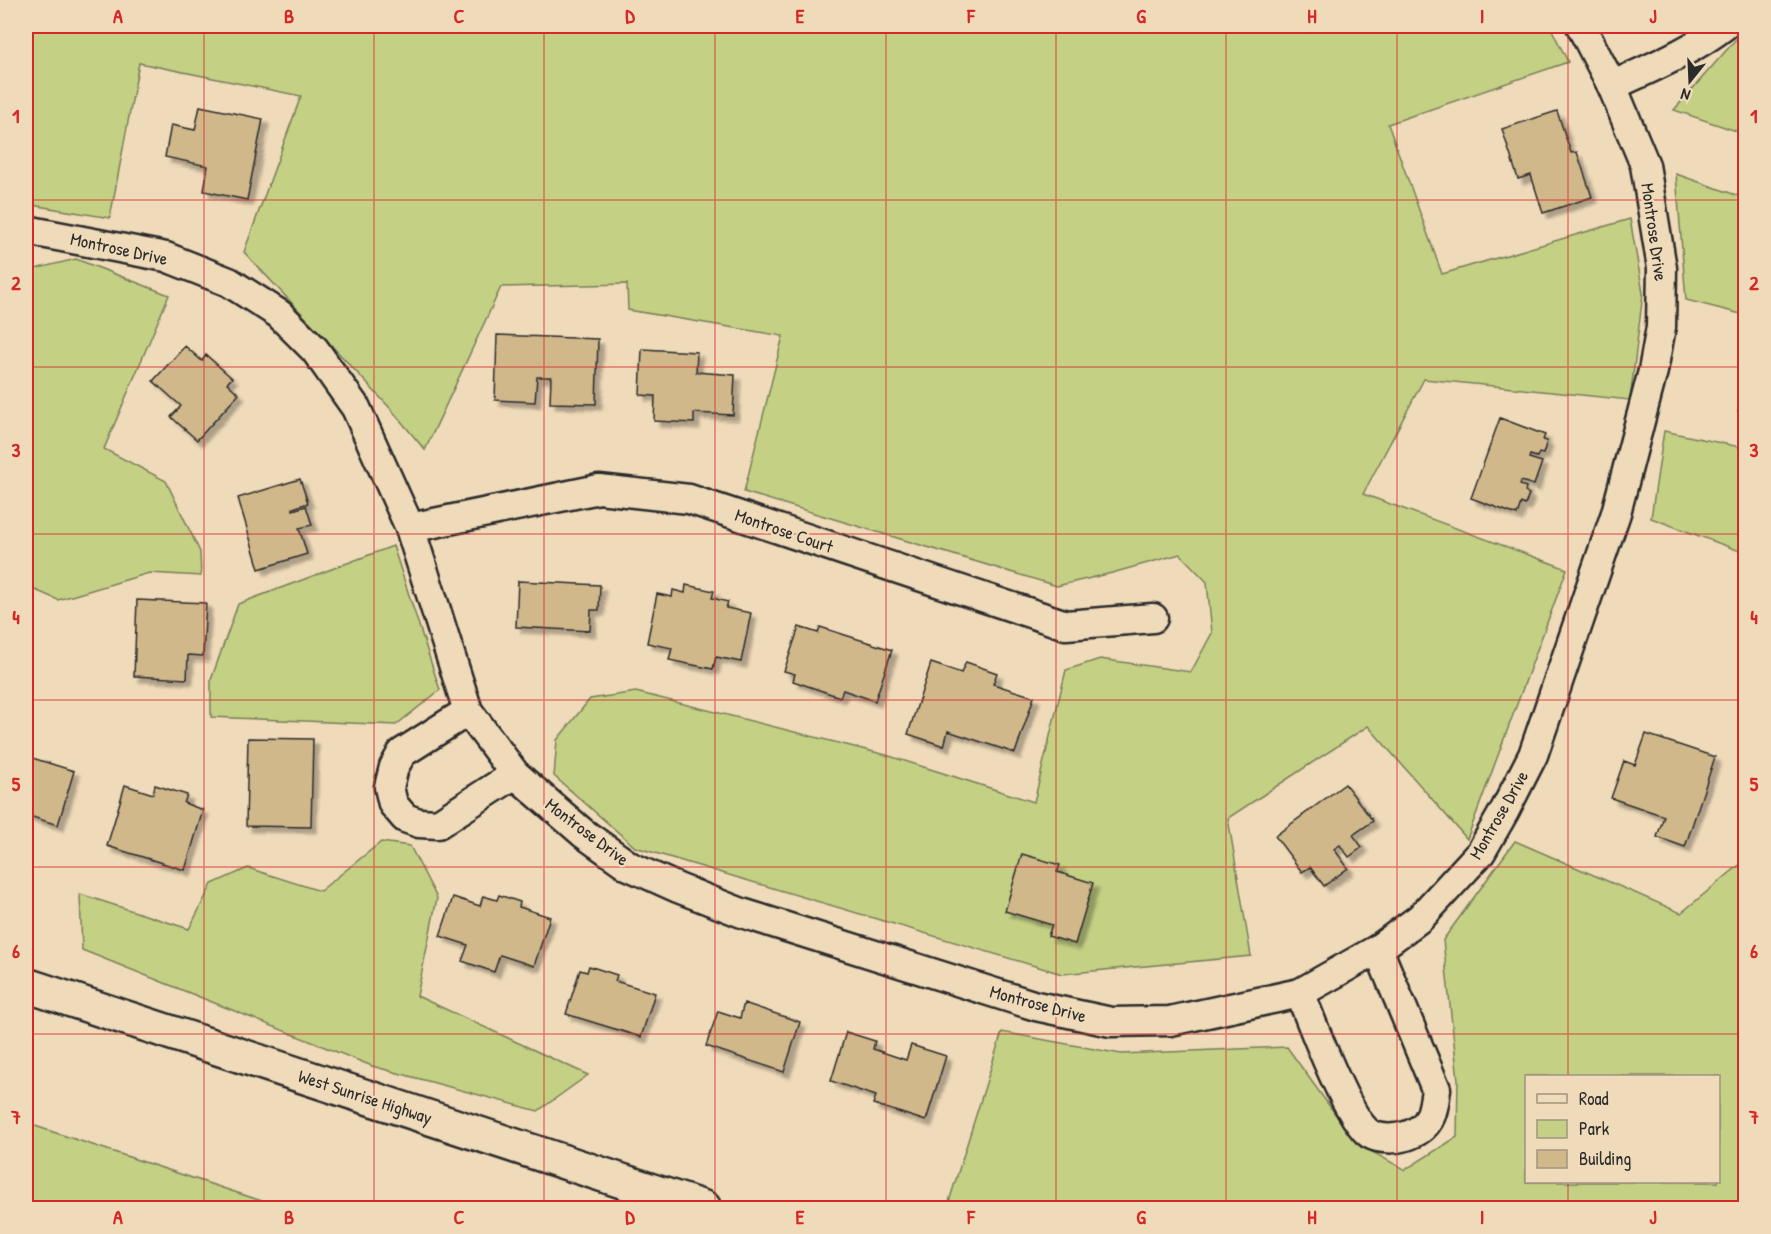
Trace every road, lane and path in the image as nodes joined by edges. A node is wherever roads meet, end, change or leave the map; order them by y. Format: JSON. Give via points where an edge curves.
{"nodes":[{"id":1,"x":1581,"y":26,"type":"edge"},
{"id":2,"x":1724,"y":26,"type":"edge"},
{"id":3,"x":1611,"y":86,"type":"junction"},
{"id":4,"x":26,"y":230,"type":"edge"},
{"id":5,"x":410,"y":528,"type":"junction"},
{"id":6,"x":1152,"y":618,"type":"dead end"},
{"id":7,"x":468,"y":711,"type":"junction"},
{"id":8,"x":515,"y":774,"type":"junction"},
{"id":9,"x":1378,"y":949,"type":"junction"},
{"id":10,"x":26,"y":985,"type":"edge"},
{"id":11,"x":1300,"y":993,"type":"junction"},
{"id":12,"x":704,"y":1209,"type":"edge"}],
"edges":[{"from":1,"to":3,"type":"street","name":"Montrose Drive"},
{"from":2,"to":3,"type":"street","via":[[1685,51]]},
{"from":3,"to":9,"type":"street","name":"Montrose Drive","via":[[1645,165],[1662,268],[1661,327],[1653,371],[1618,502],[1533,755],[1505,810],[1481,852],[1420,918]]},
{"from":4,"to":5,"type":"street","name":"Montrose Drive","via":[[166,257],[229,282],[279,314],[315,350],[356,408]]},
{"from":5,"to":6,"type":"street","name":"Montrose Court","via":[[599,489],[689,499],[1066,625]]},
{"from":5,"to":7,"type":"street","name":"Montrose Drive"},
{"from":7,"to":8,"type":"street","name":"Montrose Drive"},
{"from":7,"to":8,"type":"street","via":[[402,753],[389,787],[393,804],[405,818],[438,824]]},
{"from":8,"to":11,"type":"street","name":"Montrose Drive","via":[[583,833],[629,866],[678,888],[742,913],[1036,1006],[1111,1022],[1170,1021]]},
{"from":9,"to":11,"type":"street","name":"Montrose Drive"},
{"from":9,"to":11,"type":"street","via":[[1436,1089],[1433,1114],[1418,1132],[1395,1140],[1371,1134],[1354,1116]]},
{"from":10,"to":12,"type":"main road","name":"West Sunrise Highway"}]}
